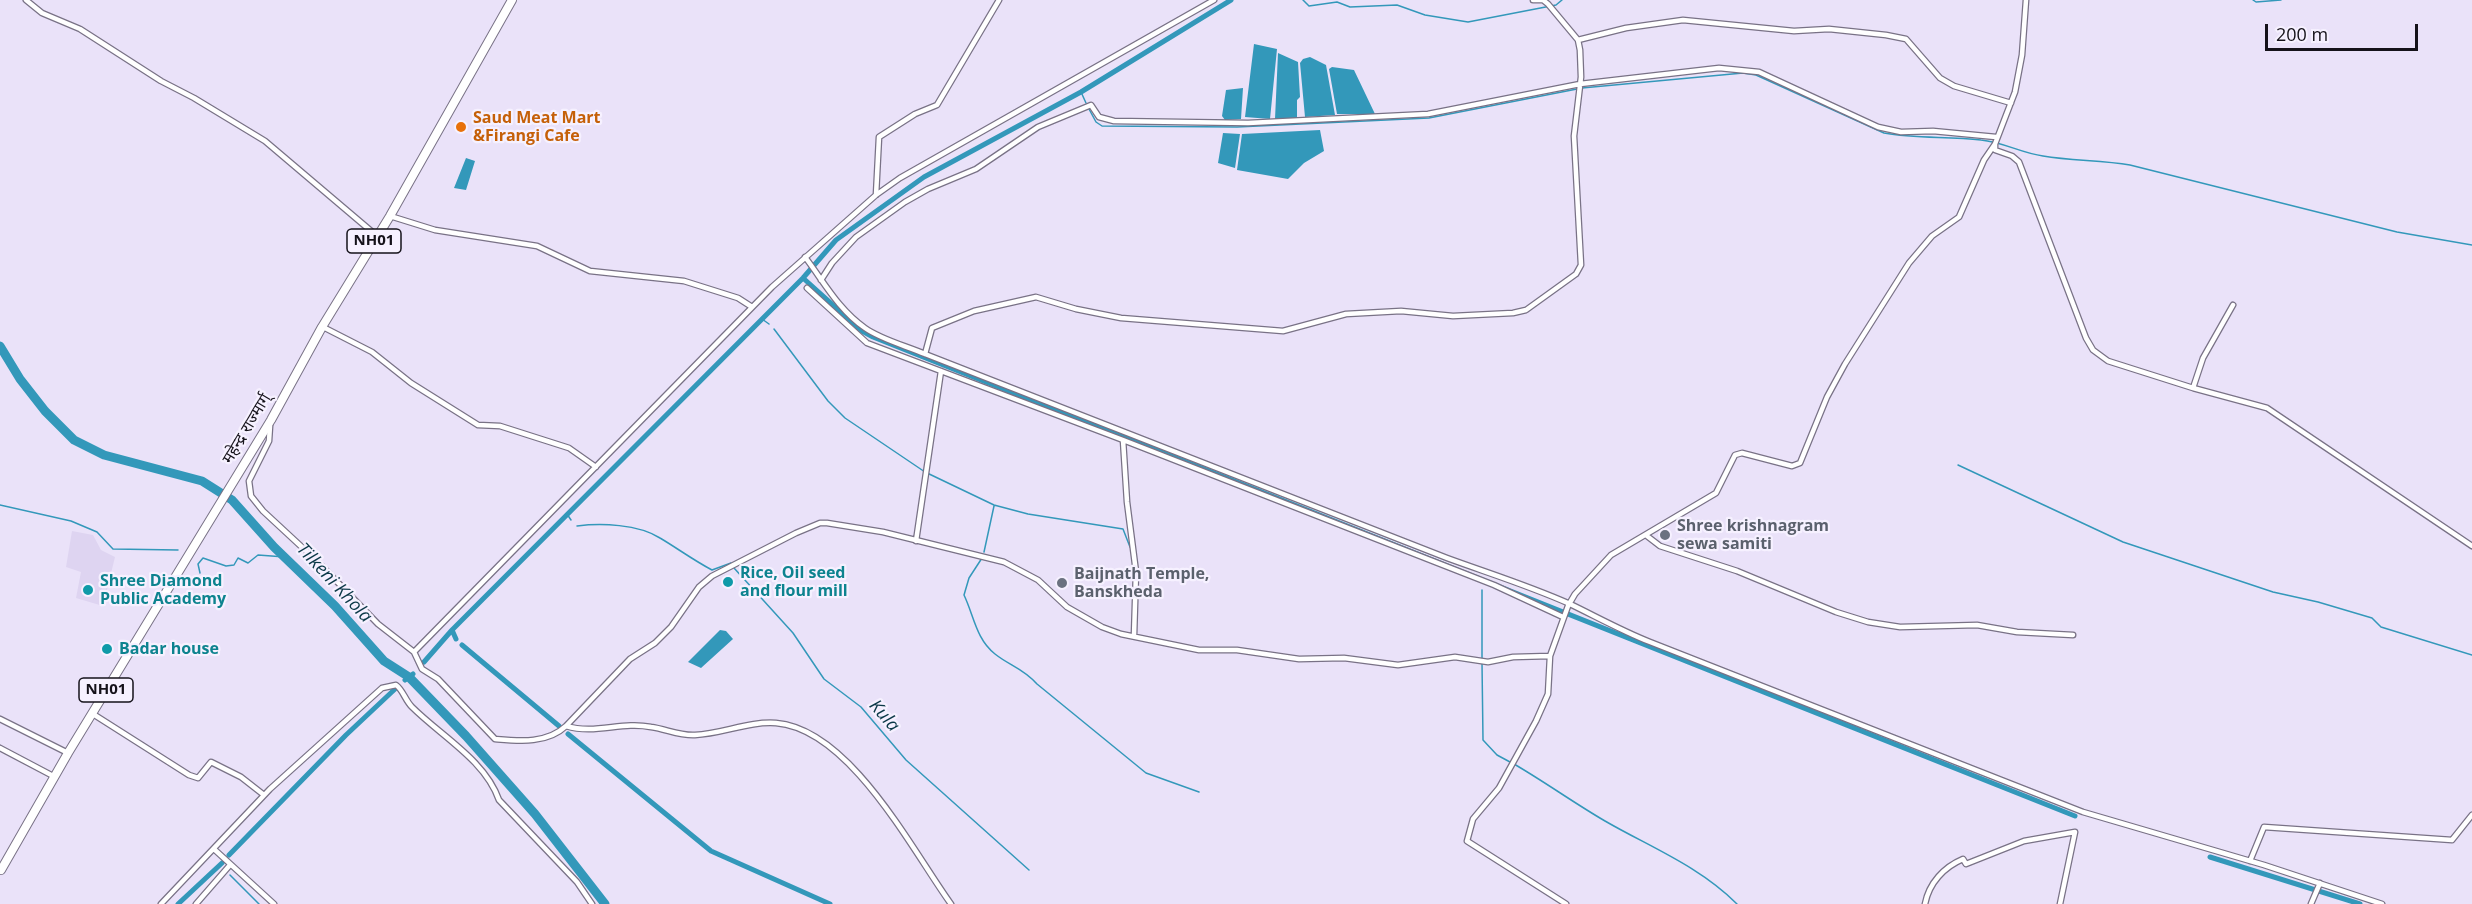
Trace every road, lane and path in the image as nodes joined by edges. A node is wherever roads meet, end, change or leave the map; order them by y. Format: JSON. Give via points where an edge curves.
{"nodes":[{"id":1,"x":26,"y":0,"type":"edge"},
{"id":2,"x":512,"y":0,"type":"edge"},
{"id":3,"x":999,"y":0,"type":"edge"},
{"id":4,"x":1214,"y":0,"type":"edge"},
{"id":5,"x":1533,"y":0,"type":"edge"},
{"id":6,"x":2026,"y":0,"type":"edge"},
{"id":7,"x":1578,"y":40,"type":"junction"},
{"id":8,"x":1580,"y":87,"type":"junction"},
{"id":9,"x":2011,"y":103,"type":"junction"},
{"id":10,"x":1996,"y":137,"type":"junction"},
{"id":11,"x":1995,"y":144,"type":"junction"},
{"id":12,"x":876,"y":195,"type":"junction"},
{"id":13,"x":390,"y":216,"type":"junction"},
{"id":14,"x":377,"y":236,"type":"junction"},
{"id":15,"x":805,"y":257,"type":"junction"},
{"id":16,"x":821,"y":280,"type":"junction"},
{"id":17,"x":807,"y":288,"type":"dead end"},
{"id":18,"x":2233,"y":305,"type":"dead end"},
{"id":19,"x":752,"y":307,"type":"junction"},
{"id":20,"x":322,"y":327,"type":"junction"},
{"id":21,"x":925,"y":354,"type":"junction"},
{"id":22,"x":941,"y":371,"type":"junction"},
{"id":23,"x":2193,"y":388,"type":"junction"},
{"id":24,"x":271,"y":420,"type":"junction"},
{"id":25,"x":1124,"y":440,"type":"junction"},
{"id":26,"x":596,"y":467,"type":"junction"},
{"id":27,"x":1647,"y":536,"type":"junction"},
{"id":28,"x":916,"y":542,"type":"junction"},
{"id":29,"x":2472,"y":546,"type":"edge"},
{"id":30,"x":1569,"y":605,"type":"junction"},
{"id":31,"x":1563,"y":617,"type":"junction"},
{"id":32,"x":2073,"y":635,"type":"dead end"},
{"id":33,"x":1134,"y":636,"type":"junction"},
{"id":34,"x":414,"y":652,"type":"junction"},
{"id":35,"x":1550,"y":656,"type":"junction"},
{"id":36,"x":93,"y":714,"type":"junction"},
{"id":37,"x":0,"y":719,"type":"edge"},
{"id":38,"x":566,"y":726,"type":"junction"},
{"id":39,"x":0,"y":748,"type":"edge"},
{"id":40,"x":68,"y":753,"type":"junction"},
{"id":41,"x":54,"y":777,"type":"junction"},
{"id":42,"x":264,"y":795,"type":"junction"},
{"id":43,"x":2472,"y":814,"type":"edge"},
{"id":44,"x":215,"y":850,"type":"junction"},
{"id":45,"x":2250,"y":861,"type":"junction"},
{"id":46,"x":230,"y":865,"type":"junction"},
{"id":47,"x":1,"y":870,"type":"edge"},
{"id":48,"x":2319,"y":886,"type":"junction"},
{"id":49,"x":161,"y":904,"type":"edge"},
{"id":50,"x":196,"y":904,"type":"edge"},
{"id":51,"x":274,"y":904,"type":"edge"},
{"id":52,"x":592,"y":904,"type":"edge"},
{"id":53,"x":951,"y":904,"type":"edge"},
{"id":54,"x":1566,"y":904,"type":"edge"},
{"id":55,"x":1925,"y":904,"type":"edge"},
{"id":56,"x":2060,"y":904,"type":"edge"},
{"id":57,"x":2311,"y":904,"type":"edge"},
{"id":58,"x":2382,"y":904,"type":"edge"}],
"edges":[{"from":1,"to":14,"type":"street","via":[[42,13],[80,29],[160,81],[265,141]]},
{"from":2,"to":13,"type":"highway","name":"महेन्द्र राज्मार्ग्","number":"NH01"},
{"from":3,"to":12,"type":"street","via":[[938,105],[915,114],[879,137]]},
{"from":4,"to":12,"type":"street"},
{"from":5,"to":7,"type":"street","via":[[1543,0]]},
{"from":6,"to":9,"type":"street","via":[[2022,55]]},
{"from":7,"to":8,"type":"street"},
{"from":7,"to":9,"type":"street","via":[[1683,20],[1886,35],[1906,39],[1940,78],[1954,86]]},
{"from":8,"to":10,"type":"street","via":[[1719,68],[1744,69],[1786,83],[1878,127]]},
{"from":8,"to":16,"type":"street","via":[[1428,114],[1248,123],[1114,121],[1099,117],[1091,105],[1038,127],[976,169],[905,202],[856,237]]},
{"from":8,"to":21,"type":"street","via":[[1574,136],[1581,265],[1576,274],[1526,310],[1453,316],[1401,311],[1346,314],[1283,331],[1121,318],[1036,297],[974,310],[932,328]]},
{"from":9,"to":10,"type":"street"},
{"from":10,"to":11,"type":"street"},
{"from":11,"to":23,"type":"street","via":[[1995,150],[2019,162],[2093,350],[2109,361]]},
{"from":11,"to":27,"type":"street","via":[[1959,217],[1932,236],[1909,263],[1845,364],[1800,463],[1792,466],[1735,454],[1716,493]]},
{"from":12,"to":15,"type":"street"},
{"from":13,"to":14,"type":"highway","name":"महेन्द्र राज्मार्ग्","number":"NH01"},
{"from":13,"to":19,"type":"street","via":[[435,230],[537,246],[590,271],[684,281],[738,298]]},
{"from":14,"to":20,"type":"highway","name":"महेन्द्र राज्मार्ग्","number":"NH01"},
{"from":15,"to":16,"type":"street"},
{"from":15,"to":19,"type":"street"},
{"from":16,"to":21,"type":"street","via":[[831,296],[866,329]]},
{"from":17,"to":22,"type":"street","via":[[867,343]]},
{"from":18,"to":23,"type":"street","via":[[2203,358]]},
{"from":19,"to":26,"type":"street"},
{"from":20,"to":24,"type":"highway","name":"महेन्द्र राज्मार्ग्","number":"NH01"},
{"from":20,"to":26,"type":"street","via":[[372,352],[470,421],[569,447]]},
{"from":21,"to":30,"type":"street"},
{"from":22,"to":25,"type":"street"},
{"from":22,"to":28,"type":"street"},
{"from":23,"to":29,"type":"street","via":[[2266,408]]},
{"from":24,"to":34,"type":"street","via":[[269,441],[249,482],[251,495],[378,624]]},
{"from":24,"to":36,"type":"highway","name":"महेन्द्र राज्मार्ग्","number":"NH01"},
{"from":25,"to":31,"type":"street","via":[[1494,585]]},
{"from":25,"to":33,"type":"street","via":[[1136,572]]},
{"from":26,"to":34,"type":"street"},
{"from":27,"to":30,"type":"street","via":[[1611,555]]},
{"from":27,"to":32,"type":"street","via":[[1660,546],[1868,621],[1900,627],[1977,625]]},
{"from":28,"to":33,"type":"street","via":[[974,552],[1004,562],[1038,580],[1085,618]]},
{"from":28,"to":38,"type":"street","via":[[883,532],[820,523],[712,576],[699,586],[655,644],[630,659]]},
{"from":30,"to":31,"type":"street"},
{"from":30,"to":45,"type":"street","via":[[1641,639],[2083,812]]},
{"from":31,"to":35,"type":"street"},
{"from":33,"to":35,"type":"street","via":[[1199,650],[1398,665],[1455,657],[1488,662]]},
{"from":34,"to":38,"type":"street","via":[[422,669],[438,679],[495,740],[539,740]]},
{"from":35,"to":54,"type":"street","via":[[1548,694],[1536,722],[1499,788],[1473,819],[1467,841]]},
{"from":36,"to":40,"type":"highway","name":"महेन्द्र राज्मार्ग्","number":"NH01"},
{"from":36,"to":42,"type":"street","via":[[189,774],[198,778],[211,762],[241,777]]},
{"from":37,"to":40,"type":"street"},
{"from":38,"to":53,"type":"street","via":[[589,730],[622,724],[696,735],[774,723],[794,726],[815,737],[854,769],[900,825]]},
{"from":39,"to":41,"type":"street"},
{"from":40,"to":41,"type":"highway","name":"महेन्द्र राज्मार्ग्","number":"NH01"},
{"from":41,"to":47,"type":"highway","name":"महेन्द्र राज्मार्ग्","number":"NH01"},
{"from":42,"to":44,"type":"street"},
{"from":42,"to":52,"type":"street","via":[[382,688],[396,685],[419,714],[476,763],[495,787],[499,800],[577,882]]},
{"from":43,"to":45,"type":"street","via":[[2452,840],[2264,827]]},
{"from":44,"to":46,"type":"street"},
{"from":44,"to":49,"type":"street"},
{"from":45,"to":48,"type":"street"},
{"from":46,"to":50,"type":"street"},
{"from":46,"to":51,"type":"street"},
{"from":48,"to":57,"type":"street"},
{"from":48,"to":58,"type":"street"},
{"from":55,"to":56,"type":"street","via":[[1945,867],[1963,859],[1966,864],[2024,841],[2075,832]]}]}
